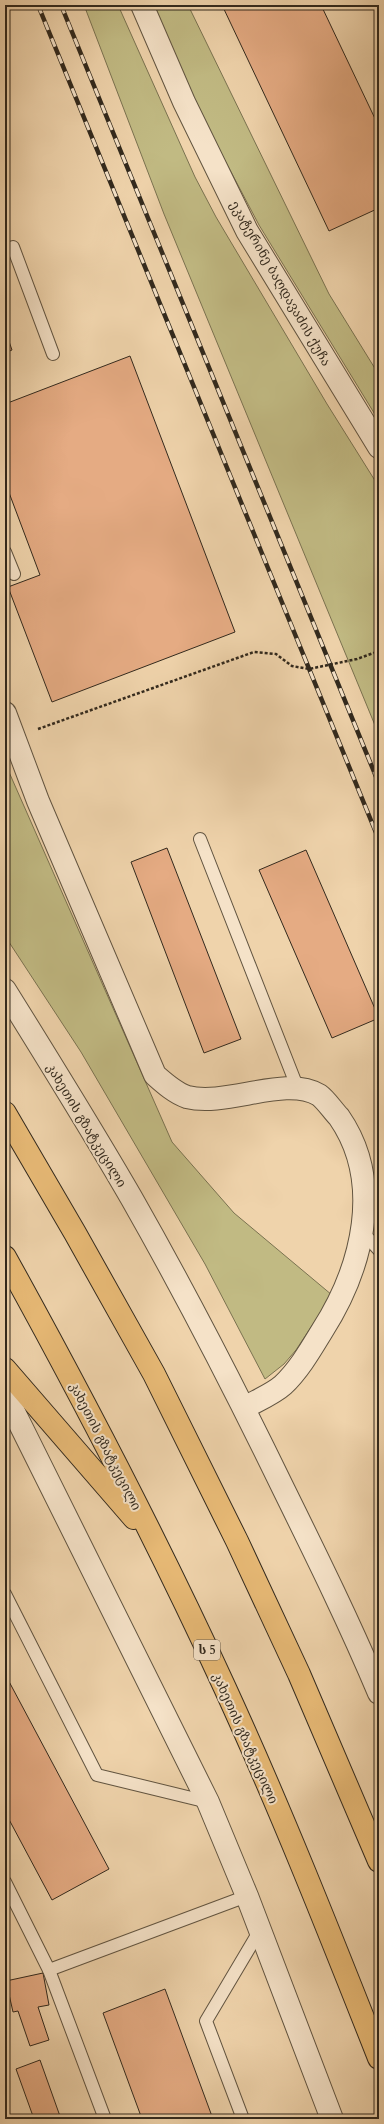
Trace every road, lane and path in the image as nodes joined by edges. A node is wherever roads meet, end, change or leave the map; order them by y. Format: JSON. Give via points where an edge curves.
{"nodes":[{"id":1,"x":142,"y":5,"type":"edge"},
{"id":2,"x":5,"y":250,"type":"edge"},
{"id":3,"x":53,"y":354,"type":"dead end"},
{"id":4,"x":379,"y":447,"type":"edge"},
{"id":5,"x":5,"y":552,"type":"edge"},
{"id":6,"x":14,"y":574,"type":"dead end"},
{"id":7,"x":379,"y":651,"type":"edge"},
{"id":8,"x":5,"y":714,"type":"edge"},
{"id":9,"x":14,"y":737,"type":"junction"},
{"id":10,"x":200,"y":839,"type":"dead end"},
{"id":11,"x":5,"y":990,"type":"edge"},
{"id":12,"x":298,"y":1089,"type":"junction"},
{"id":13,"x":5,"y":1113,"type":"edge"},
{"id":14,"x":373,"y":1244,"type":"edge"},
{"id":15,"x":5,"y":1256,"type":"edge"},
{"id":16,"x":5,"y":1369,"type":"edge"},
{"id":17,"x":5,"y":1394,"type":"edge"},
{"id":18,"x":244,"y":1408,"type":"junction"},
{"id":19,"x":156,"y":1543,"type":"junction"},
{"id":20,"x":5,"y":1594,"type":"edge"},
{"id":21,"x":379,"y":1693,"type":"edge"},
{"id":22,"x":208,"y":1802,"type":"junction"},
{"id":23,"x":379,"y":1861,"type":"edge"},
{"id":24,"x":5,"y":1882,"type":"edge"},
{"id":25,"x":248,"y":1896,"type":"junction"},
{"id":26,"x":260,"y":1930,"type":"junction"},
{"id":27,"x":49,"y":1970,"type":"junction"},
{"id":28,"x":379,"y":2058,"type":"edge"},
{"id":29,"x":105,"y":2119,"type":"edge"},
{"id":30,"x":243,"y":2119,"type":"edge"},
{"id":31,"x":332,"y":2119,"type":"edge"}],
"edges":[{"from":1,"to":4,"type":"street","name":"ეკატერინე ბაღდავაძის ქუჩა","via":[[184,102],[247,231]]},
{"from":2,"to":3,"type":"lane","via":[[12,247]]},
{"from":5,"to":6,"type":"lane"},
{"from":7,"to":9,"type":"path","via":[[357,659],[309,669],[292,666],[276,654],[254,652]]},
{"from":8,"to":9,"type":"street"},
{"from":9,"to":12,"type":"street","via":[[38,801],[155,1075],[168,1087],[187,1097],[219,1100],[258,1091]]},
{"from":10,"to":12,"type":"lane"},
{"from":11,"to":18,"type":"street","name":"კახეთის გზატკეცილი","via":[[132,1199]]},
{"from":12,"to":14,"type":"street","via":[[319,1095],[352,1131],[365,1159],[371,1200]]},
{"from":13,"to":23,"type":"highway","via":[[154,1374],[237,1541],[299,1674]]},
{"from":14,"to":18,"type":"street","via":[[307,1356],[283,1385]]},
{"from":15,"to":19,"type":"highway","name":"კახეთის გზატკეცილი","number":"ს 5"},
{"from":16,"to":19,"type":"highway"},
{"from":17,"to":22,"type":"street"},
{"from":18,"to":21,"type":"street","name":"კახეთის გზატკეცილი","via":[[356,1639]]},
{"from":19,"to":28,"type":"highway","name":"კახეთის გზატკეცილი","number":"ს 5","via":[[226,1689],[262,1772]]},
{"from":20,"to":22,"type":"lane","via":[[97,1775]]},
{"from":22,"to":25,"type":"street"},
{"from":24,"to":27,"type":"lane"},
{"from":25,"to":26,"type":"street"},
{"from":25,"to":27,"type":"lane"},
{"from":26,"to":30,"type":"lane","via":[[206,2021]]},
{"from":26,"to":31,"type":"street"},
{"from":27,"to":29,"type":"lane"}]}
